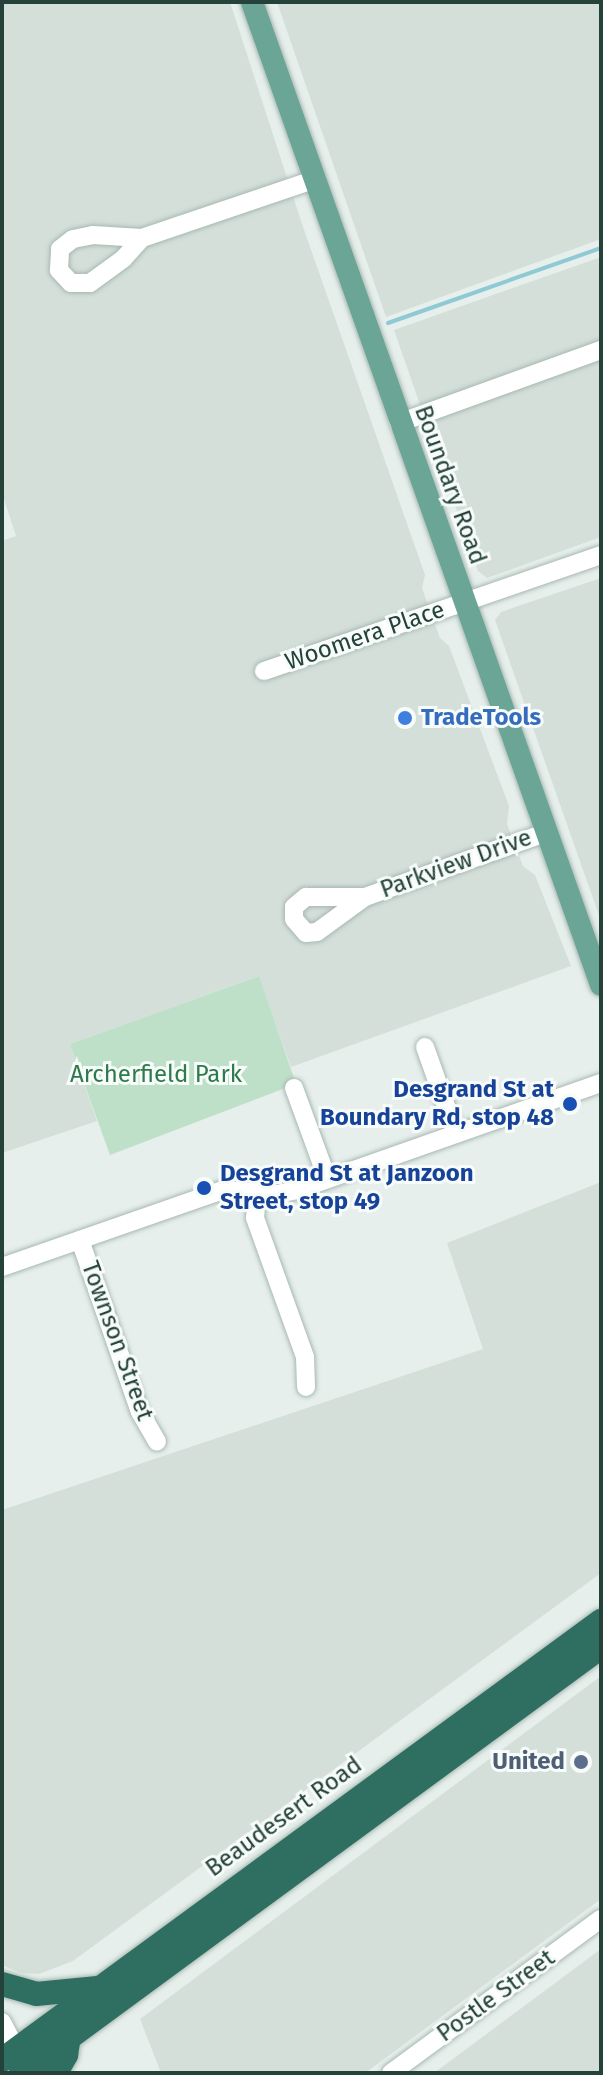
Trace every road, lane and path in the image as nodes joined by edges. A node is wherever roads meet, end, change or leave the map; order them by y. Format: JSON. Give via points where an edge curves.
{"nodes":[{"id":1,"x":252,"y":2,"type":"edge"},
{"id":2,"x":313,"y":180,"type":"junction"},
{"id":3,"x":142,"y":238,"type":"dead end"},
{"id":4,"x":601,"y":350,"type":"edge"},
{"id":5,"x":399,"y":423,"type":"junction"},
{"id":6,"x":601,"y":555,"type":"edge"},
{"id":7,"x":465,"y":603,"type":"junction"},
{"id":8,"x":264,"y":671,"type":"dead end"},
{"id":9,"x":548,"y":832,"type":"junction"},
{"id":10,"x":365,"y":897,"type":"dead end"},
{"id":11,"x":601,"y":985,"type":"edge"},
{"id":12,"x":425,"y":1047,"type":"dead end"},
{"id":13,"x":601,"y":1083,"type":"edge"},
{"id":14,"x":294,"y":1088,"type":"dead end"},
{"id":15,"x":456,"y":1134,"type":"junction"},
{"id":16,"x":327,"y":1178,"type":"junction"},
{"id":17,"x":257,"y":1191,"type":"junction"},
{"id":18,"x":80,"y":1240,"type":"junction"},
{"id":19,"x":2,"y":1267,"type":"edge"},
{"id":20,"x":306,"y":1387,"type":"dead end"},
{"id":21,"x":157,"y":1441,"type":"dead end"},
{"id":22,"x":601,"y":1621,"type":"edge"},
{"id":23,"x":601,"y":1647,"type":"edge"},
{"id":24,"x":601,"y":1919,"type":"edge"},
{"id":25,"x":2,"y":1984,"type":"edge"},
{"id":26,"x":98,"y":1988,"type":"junction"},
{"id":27,"x":2,"y":2022,"type":"edge"},
{"id":28,"x":69,"y":2037,"type":"junction"},
{"id":29,"x":17,"y":2066,"type":"edge"},
{"id":30,"x":56,"y":2073,"type":"edge"},
{"id":31,"x":391,"y":2073,"type":"edge"}],
"edges":[{"from":1,"to":2,"type":"main road","name":"Boundary Road"},
{"from":2,"to":3,"type":"street"},
{"from":2,"to":5,"type":"main road","name":"Boundary Road"},
{"from":4,"to":5,"type":"street"},
{"from":5,"to":7,"type":"main road","name":"Boundary Road"},
{"from":6,"to":7,"type":"street","name":"Woomera Place"},
{"from":7,"to":8,"type":"street","name":"Woomera Place"},
{"from":7,"to":9,"type":"main road","name":"Boundary Road"},
{"from":9,"to":10,"type":"street","name":"Parkview Drive"},
{"from":9,"to":11,"type":"main road","name":"Boundary Road"},
{"from":12,"to":15,"type":"street"},
{"from":13,"to":15,"type":"street"},
{"from":14,"to":16,"type":"street"},
{"from":15,"to":16,"type":"street"},
{"from":16,"to":17,"type":"street","via":[[286,1193]]},
{"from":17,"to":18,"type":"street","via":[[223,1190]]},
{"from":17,"to":20,"type":"street","via":[[255,1218],[305,1357]]},
{"from":18,"to":19,"type":"street"},
{"from":18,"to":21,"type":"street","name":"Townson Street","via":[[140,1412]]},
{"from":22,"to":26,"type":"highway","name":"Beaudesert Road"},
{"from":23,"to":28,"type":"highway","name":"Beaudesert Road"},
{"from":24,"to":31,"type":"street","name":"Postle Street"},
{"from":25,"to":26,"type":"highway","via":[[36,1994]]},
{"from":26,"to":29,"type":"highway","name":"Beaudesert Road"},
{"from":27,"to":29,"type":"street"},
{"from":28,"to":29,"type":"highway","name":"Beaudesert Road"},
{"from":28,"to":30,"type":"highway"}]}
